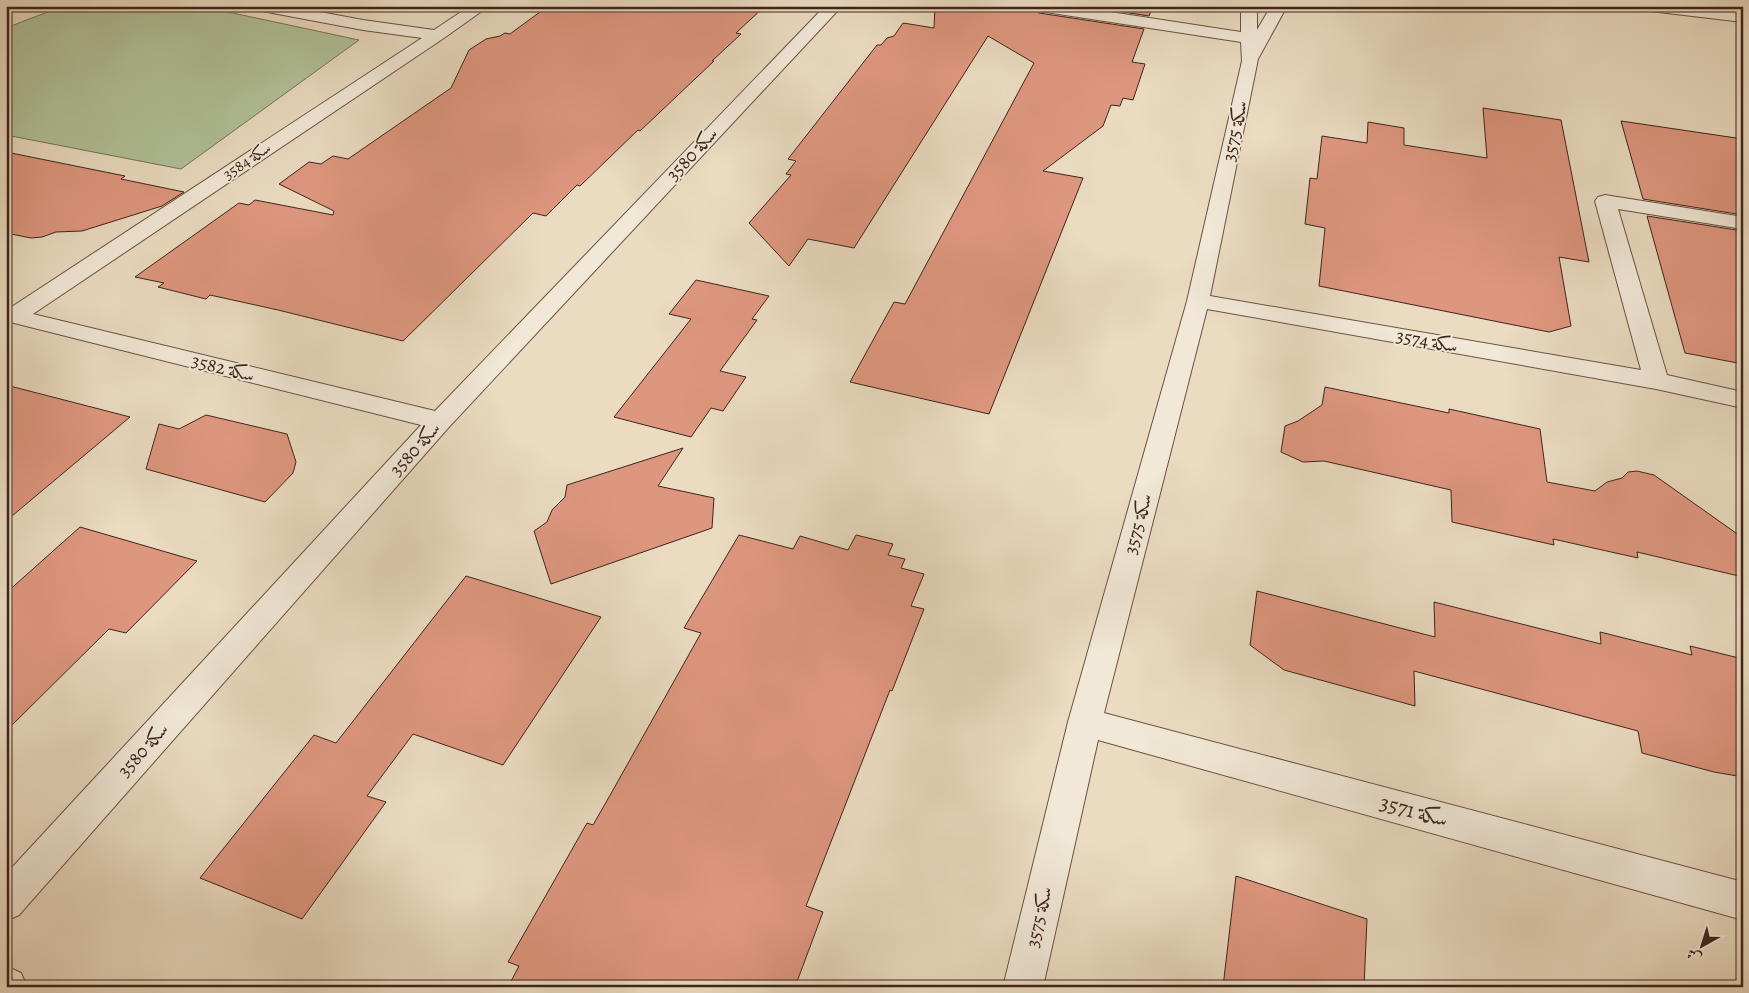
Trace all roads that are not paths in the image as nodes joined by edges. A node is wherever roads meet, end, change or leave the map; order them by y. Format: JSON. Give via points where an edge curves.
{"nodes":[{"id":1,"x":262,"y":6,"type":"edge"},
{"id":2,"x":481,"y":6,"type":"edge"},
{"id":3,"x":834,"y":6,"type":"edge"},
{"id":4,"x":1038,"y":6,"type":"edge"},
{"id":5,"x":1249,"y":6,"type":"edge"},
{"id":6,"x":1279,"y":6,"type":"edge"},
{"id":7,"x":1650,"y":6,"type":"edge"},
{"id":8,"x":1743,"y":18,"type":"edge"},
{"id":9,"x":438,"y":35,"type":"junction"},
{"id":10,"x":1250,"y":49,"type":"junction"},
{"id":11,"x":1743,"y":223,"type":"edge"},
{"id":12,"x":1198,"y":301,"type":"junction"},
{"id":13,"x":10,"y":315,"type":"edge"},
{"id":14,"x":1656,"y":381,"type":"junction"},
{"id":15,"x":1743,"y":400,"type":"edge"},
{"id":16,"x":440,"y":421,"type":"junction"},
{"id":17,"x":1084,"y":722,"type":"junction"},
{"id":18,"x":1743,"y":901,"type":"edge"},
{"id":19,"x":6,"y":902,"type":"edge"},
{"id":20,"x":1023,"y":987,"type":"edge"}],
"edges":[{"from":1,"to":9,"type":"street"},
{"from":2,"to":9,"type":"street","name":"سكة 3584"},
{"from":3,"to":16,"type":"street","name":"سكة 3580"},
{"from":4,"to":10,"type":"street"},
{"from":5,"to":10,"type":"street","name":"سكة 3575"},
{"from":6,"to":10,"type":"street","name":"سكة 3575"},
{"from":7,"to":8,"type":"street"},
{"from":9,"to":13,"type":"street","name":"سكة 3584"},
{"from":10,"to":12,"type":"street","name":"سكة 3575"},
{"from":11,"to":14,"type":"street","via":[[1605,201]]},
{"from":12,"to":14,"type":"street","name":"سكة 3574"},
{"from":12,"to":17,"type":"street","name":"سكة 3575"},
{"from":13,"to":16,"type":"street","name":"سكة 3582"},
{"from":14,"to":15,"type":"street","name":"سكة 3574"},
{"from":16,"to":19,"type":"street","name":"سكة 3580"},
{"from":17,"to":18,"type":"street","name":"سكة 3571"},
{"from":17,"to":20,"type":"street","name":"سكة 3575"}]}
